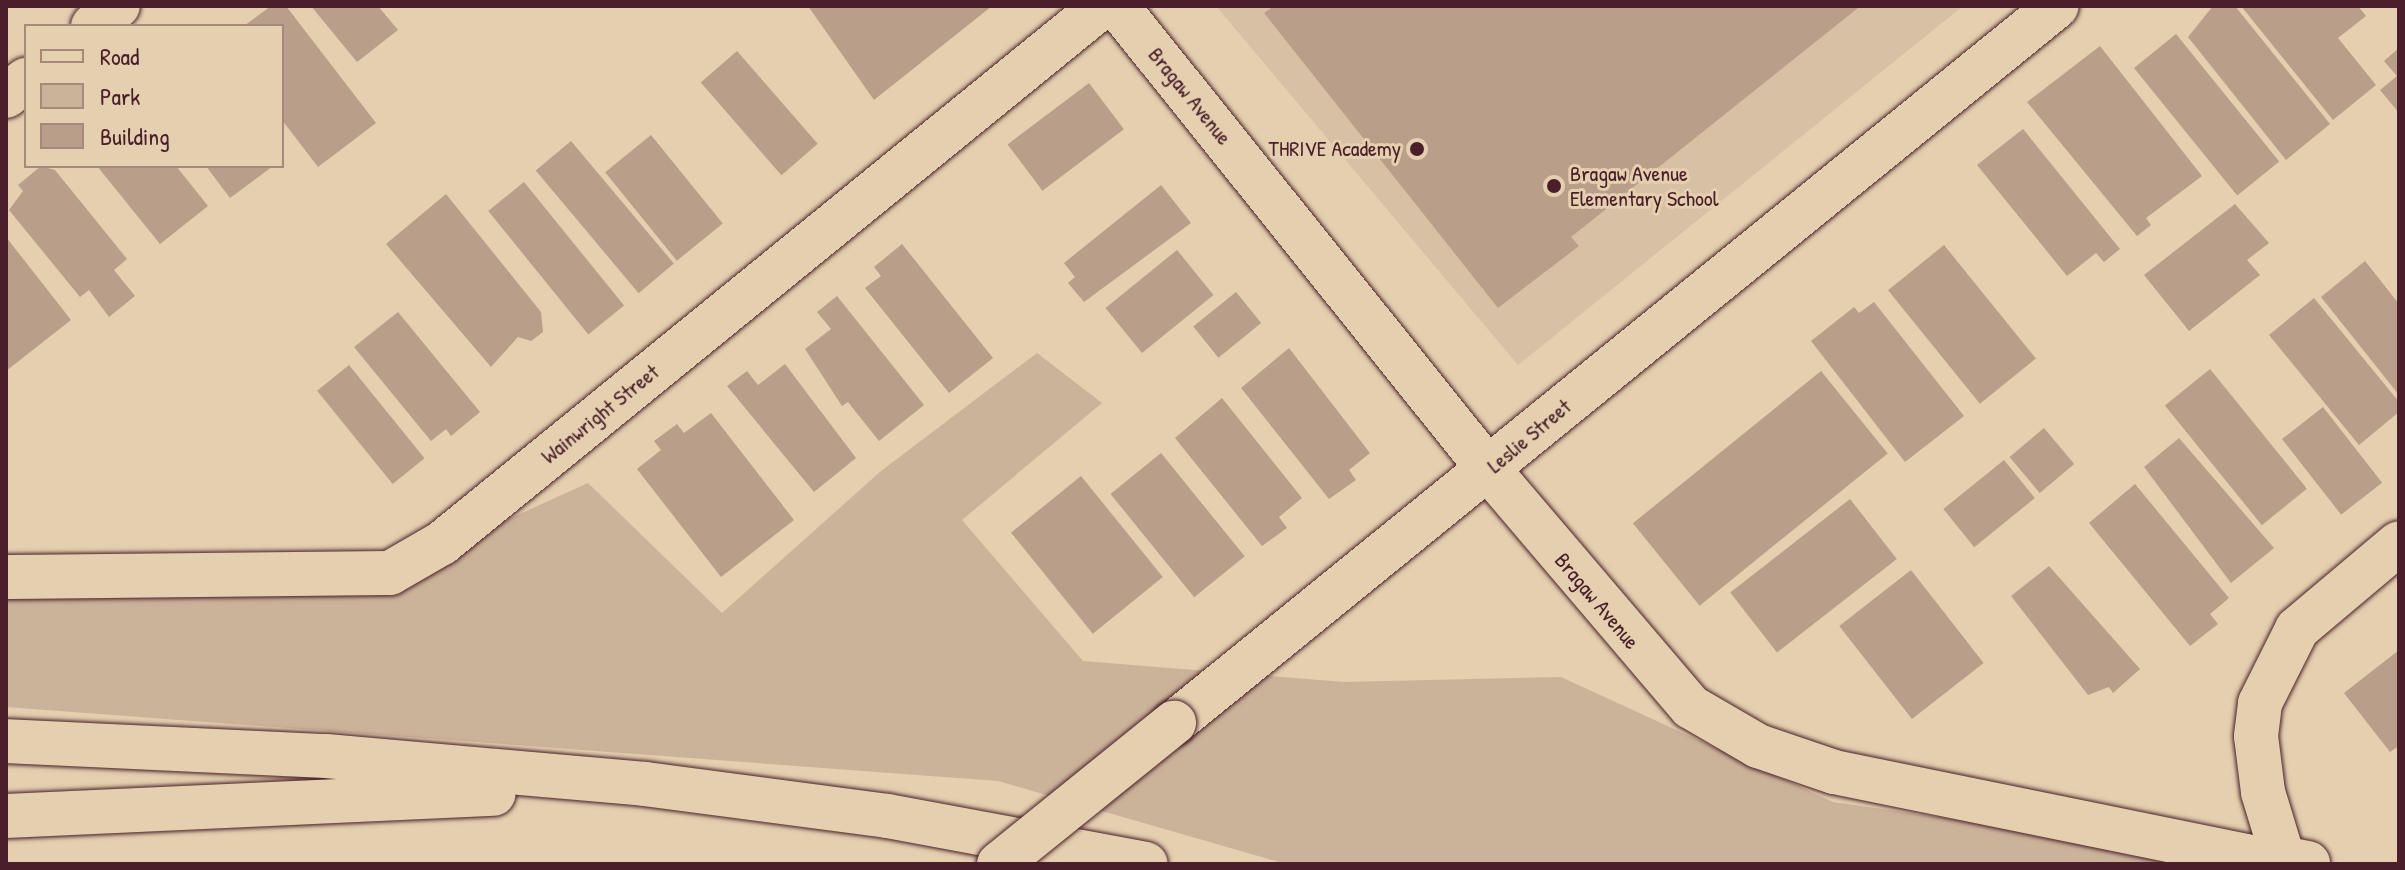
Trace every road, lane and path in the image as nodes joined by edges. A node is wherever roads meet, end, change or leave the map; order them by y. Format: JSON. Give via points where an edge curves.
{"nodes":[{"id":1,"x":118,"y":6,"type":"edge"},
{"id":2,"x":1102,"y":6,"type":"edge"},
{"id":3,"x":1117,"y":6,"type":"edge"},
{"id":4,"x":2057,"y":6,"type":"edge"},
{"id":5,"x":96,"y":24,"type":"edge"},
{"id":6,"x":24,"y":82,"type":"edge"},
{"id":7,"x":6,"y":96,"type":"edge"},
{"id":8,"x":1489,"y":470,"type":"junction"},
{"id":9,"x":2399,"y":543,"type":"edge"},
{"id":10,"x":6,"y":577,"type":"edge"},
{"id":11,"x":6,"y":741,"type":"edge"},
{"id":12,"x":797,"y":803,"type":"junction"},
{"id":13,"x":6,"y":816,"type":"edge"},
{"id":14,"x":2293,"y":862,"type":"edge"},
{"id":15,"x":999,"y":864,"type":"edge"},
{"id":16,"x":1146,"y":864,"type":"edge"}],
"edges":[{"from":1,"to":5,"type":"main road"},
{"from":2,"to":10,"type":"main road","name":"Wainwright Street","via":[[442,543],[390,573]]},
{"from":3,"to":8,"type":"main road","name":"Bragaw Avenue"},
{"from":4,"to":8,"type":"main road","name":"Leslie Street"},
{"from":6,"to":7,"type":"main road"},
{"from":8,"to":14,"type":"main road","name":"Bragaw Avenue","via":[[1661,678],[1746,741],[1834,772]]},
{"from":8,"to":15,"type":"main road","name":"Leslie Street","bridge":true},
{"from":9,"to":14,"type":"main road","via":[[2297,629],[2269,676],[2258,765]]},
{"from":11,"to":12,"type":"main road","via":[[326,756]]},
{"from":12,"to":13,"type":"main road","via":[[454,795]]},
{"from":12,"to":16,"type":"main road"}]}
